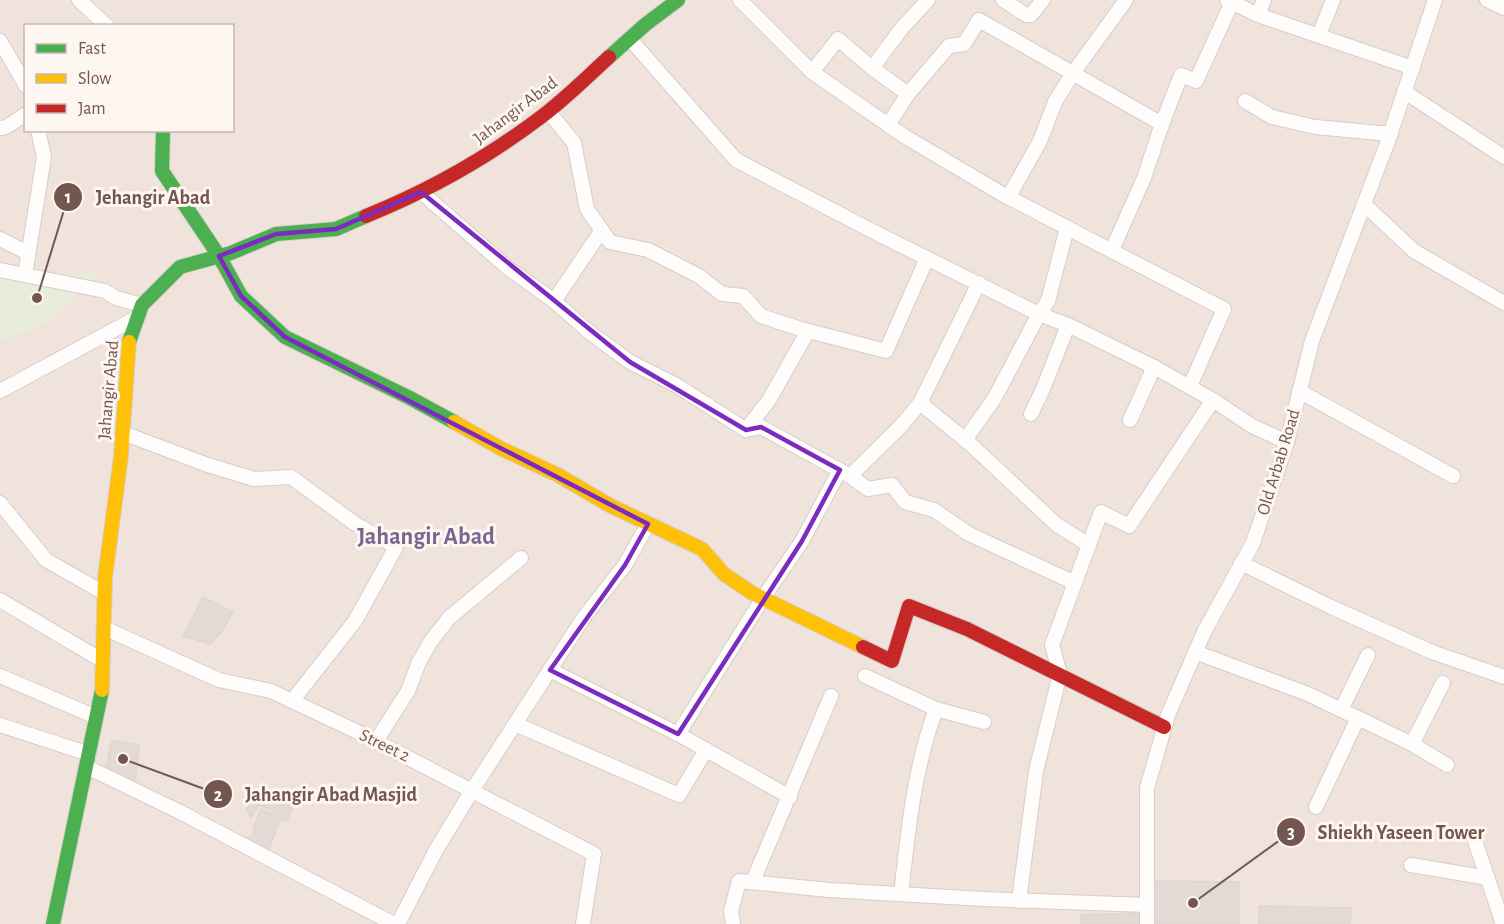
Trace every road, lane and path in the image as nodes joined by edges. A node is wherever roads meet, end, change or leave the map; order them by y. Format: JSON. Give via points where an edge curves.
{"nodes":[{"id":1,"x":79,"y":0,"type":"edge"},
{"id":2,"x":678,"y":0,"type":"edge"},
{"id":3,"x":740,"y":0,"type":"edge"},
{"id":4,"x":928,"y":0,"type":"edge"},
{"id":5,"x":1003,"y":0,"type":"edge"},
{"id":6,"x":1043,"y":0,"type":"edge"},
{"id":7,"x":1126,"y":0,"type":"edge"},
{"id":8,"x":1264,"y":0,"type":"edge"},
{"id":9,"x":1332,"y":0,"type":"edge"},
{"id":10,"x":1435,"y":0,"type":"edge"},
{"id":11,"x":1487,"y":0,"type":"edge"},
{"id":12,"x":1229,"y":1,"type":"edge"},
{"id":13,"x":1504,"y":8,"type":"edge"},
{"id":14,"x":1258,"y":15,"type":"junction"},
{"id":15,"x":105,"y":24,"type":"edge"},
{"id":16,"x":1319,"y":35,"type":"junction"},
{"id":17,"x":630,"y":39,"type":"junction"},
{"id":18,"x":0,"y":41,"type":"edge"},
{"id":19,"x":872,"y":68,"type":"junction"},
{"id":20,"x":1413,"y":68,"type":"junction"},
{"id":21,"x":812,"y":72,"type":"junction"},
{"id":22,"x":1072,"y":73,"type":"junction"},
{"id":23,"x":24,"y":83,"type":"edge"},
{"id":24,"x":1405,"y":92,"type":"junction"},
{"id":25,"x":908,"y":94,"type":"junction"},
{"id":26,"x":1245,"y":102,"type":"dead end"},
{"id":27,"x":548,"y":111,"type":"junction"},
{"id":28,"x":24,"y":115,"type":"edge"},
{"id":29,"x":1162,"y":124,"type":"junction"},
{"id":30,"x":888,"y":125,"type":"junction"},
{"id":31,"x":0,"y":128,"type":"edge"},
{"id":32,"x":38,"y":132,"type":"edge"},
{"id":33,"x":162,"y":132,"type":"edge"},
{"id":34,"x":1391,"y":134,"type":"junction"},
{"id":35,"x":1504,"y":157,"type":"edge"},
{"id":36,"x":421,"y":192,"type":"junction"},
{"id":37,"x":1008,"y":198,"type":"junction"},
{"id":38,"x":1364,"y":204,"type":"junction"},
{"id":39,"x":1068,"y":228,"type":"junction"},
{"id":40,"x":602,"y":230,"type":"junction"},
{"id":41,"x":0,"y":239,"type":"edge"},
{"id":42,"x":1112,"y":250,"type":"junction"},
{"id":43,"x":28,"y":253,"type":"junction"},
{"id":44,"x":219,"y":256,"type":"junction"},
{"id":45,"x":927,"y":258,"type":"junction"},
{"id":46,"x":0,"y":270,"type":"edge"},
{"id":47,"x":25,"y":275,"type":"junction"},
{"id":48,"x":979,"y":283,"type":"junction"},
{"id":49,"x":554,"y":302,"type":"junction"},
{"id":50,"x":1504,"y":303,"type":"edge"},
{"id":51,"x":139,"y":311,"type":"junction"},
{"id":52,"x":1039,"y":314,"type":"junction"},
{"id":53,"x":1068,"y":325,"type":"junction"},
{"id":54,"x":808,"y":331,"type":"junction"},
{"id":55,"x":1154,"y":367,"type":"junction"},
{"id":56,"x":1190,"y":386,"type":"junction"},
{"id":57,"x":0,"y":391,"type":"edge"},
{"id":58,"x":1299,"y":391,"type":"junction"},
{"id":59,"x":1213,"y":399,"type":"junction"},
{"id":60,"x":920,"y":404,"type":"junction"},
{"id":61,"x":1031,"y":414,"type":"dead end"},
{"id":62,"x":1130,"y":420,"type":"dead end"},
{"id":63,"x":746,"y":430,"type":"junction"},
{"id":64,"x":123,"y":433,"type":"junction"},
{"id":65,"x":965,"y":440,"type":"junction"},
{"id":66,"x":1287,"y":442,"type":"junction"},
{"id":67,"x":845,"y":473,"type":"junction"},
{"id":68,"x":1453,"y":476,"type":"dead end"},
{"id":69,"x":0,"y":503,"type":"edge"},
{"id":70,"x":648,"y":524,"type":"junction"},
{"id":71,"x":1089,"y":545,"type":"junction"},
{"id":72,"x":521,"y":558,"type":"dead end"},
{"id":73,"x":1241,"y":563,"type":"junction"},
{"id":74,"x":1075,"y":583,"type":"junction"},
{"id":75,"x":104,"y":593,"type":"junction"},
{"id":76,"x":763,"y":598,"type":"junction"},
{"id":77,"x":0,"y":600,"type":"edge"},
{"id":78,"x":104,"y":628,"type":"junction"},
{"id":79,"x":1195,"y":652,"type":"junction"},
{"id":80,"x":1368,"y":655,"type":"dead end"},
{"id":81,"x":103,"y":660,"type":"junction"},
{"id":82,"x":550,"y":670,"type":"junction"},
{"id":83,"x":1060,"y":674,"type":"junction"},
{"id":84,"x":0,"y":676,"type":"edge"},
{"id":85,"x":865,"y":676,"type":"dead end"},
{"id":86,"x":1504,"y":677,"type":"edge"},
{"id":87,"x":1443,"y":683,"type":"dead end"},
{"id":88,"x":831,"y":696,"type":"dead end"},
{"id":89,"x":292,"y":701,"type":"junction"},
{"id":90,"x":936,"y":709,"type":"junction"},
{"id":91,"x":1341,"y":710,"type":"junction"},
{"id":92,"x":96,"y":717,"type":"junction"},
{"id":93,"x":1358,"y":718,"type":"junction"},
{"id":94,"x":984,"y":722,"type":"dead end"},
{"id":95,"x":515,"y":724,"type":"junction"},
{"id":96,"x":0,"y":725,"type":"edge"},
{"id":97,"x":1164,"y":727,"type":"junction"},
{"id":98,"x":678,"y":734,"type":"junction"},
{"id":99,"x":376,"y":741,"type":"junction"},
{"id":100,"x":1412,"y":744,"type":"junction"},
{"id":101,"x":706,"y":750,"type":"junction"},
{"id":102,"x":88,"y":760,"type":"junction"},
{"id":103,"x":1447,"y":765,"type":"dead end"},
{"id":104,"x":473,"y":789,"type":"junction"},
{"id":105,"x":790,"y":797,"type":"junction"},
{"id":106,"x":1316,"y":807,"type":"dead end"},
{"id":107,"x":1475,"y":841,"type":"dead end"},
{"id":108,"x":1411,"y":865,"type":"dead end"},
{"id":109,"x":1488,"y":878,"type":"junction"},
{"id":110,"x":753,"y":881,"type":"junction"},
{"id":111,"x":901,"y":894,"type":"junction"},
{"id":112,"x":1019,"y":901,"type":"junction"},
{"id":113,"x":1147,"y":905,"type":"junction"},
{"id":114,"x":53,"y":924,"type":"edge"},
{"id":115,"x":396,"y":924,"type":"edge"},
{"id":116,"x":583,"y":924,"type":"edge"},
{"id":117,"x":733,"y":924,"type":"edge"},
{"id":118,"x":1147,"y":924,"type":"edge"},
{"id":119,"x":1503,"y":924,"type":"edge"}],
"edges":[{"from":1,"to":15,"type":"street"},
{"from":2,"to":17,"type":"street","name":"Jahangir Abad"},
{"from":3,"to":21,"type":"street"},
{"from":4,"to":19,"type":"street"},
{"from":5,"to":6,"type":"street","via":[[1031,15]]},
{"from":7,"to":22,"type":"street"},
{"from":8,"to":14,"type":"street"},
{"from":9,"to":16,"type":"street"},
{"from":10,"to":20,"type":"street","name":"Old Arbab Road"},
{"from":11,"to":13,"type":"street"},
{"from":12,"to":14,"type":"street"},
{"from":12,"to":29,"type":"street","via":[[1196,81],[1181,75]]},
{"from":14,"to":16,"type":"street"},
{"from":16,"to":20,"type":"street"},
{"from":17,"to":27,"type":"street","name":"Jahangir Abad"},
{"from":17,"to":45,"type":"street","via":[[736,160]]},
{"from":18,"to":23,"type":"street"},
{"from":19,"to":21,"type":"street","via":[[838,39]]},
{"from":19,"to":25,"type":"street"},
{"from":20,"to":24,"type":"street","name":"Old Arbab Road"},
{"from":21,"to":30,"type":"street"},
{"from":22,"to":25,"type":"street","via":[[979,20],[964,44],[949,46]]},
{"from":22,"to":29,"type":"street"},
{"from":22,"to":37,"type":"street"},
{"from":24,"to":34,"type":"street","name":"Old Arbab Road"},
{"from":24,"to":35,"type":"street"},
{"from":25,"to":30,"type":"street"},
{"from":26,"to":34,"type":"street","via":[[1272,117],[1316,128]]},
{"from":27,"to":36,"type":"street","name":"Jahangir Abad","via":[[472,164]]},
{"from":27,"to":40,"type":"street","via":[[574,143],[587,209]]},
{"from":28,"to":31,"type":"street"},
{"from":29,"to":42,"type":"street","via":[[1144,178]]},
{"from":30,"to":37,"type":"street"},
{"from":32,"to":43,"type":"street","via":[[44,157]]},
{"from":33,"to":44,"type":"street","via":[[162,171]]},
{"from":34,"to":38,"type":"street","name":"Old Arbab Road"},
{"from":36,"to":44,"type":"street","name":"Jahangir Abad","via":[[336,229],[276,234]]},
{"from":36,"to":49,"type":"street","via":[[508,268]]},
{"from":37,"to":39,"type":"street"},
{"from":38,"to":50,"type":"street","via":[[1414,250]]},
{"from":38,"to":58,"type":"street","name":"Old Arbab Road","via":[[1312,341]]},
{"from":39,"to":42,"type":"street"},
{"from":39,"to":52,"type":"street","via":[[1048,302]]},
{"from":40,"to":49,"type":"street"},
{"from":40,"to":54,"type":"street","via":[[610,242],[648,250],[699,276],[722,294],[743,296],[761,316]]},
{"from":41,"to":43,"type":"street"},
{"from":42,"to":56,"type":"street","via":[[1224,309]]},
{"from":43,"to":47,"type":"street"},
{"from":44,"to":51,"type":"street","name":"Jahangir Abad","via":[[180,267]]},
{"from":44,"to":70,"type":"street","via":[[241,296],[285,338],[410,398]]},
{"from":45,"to":48,"type":"street"},
{"from":45,"to":54,"type":"street","via":[[886,351]]},
{"from":46,"to":47,"type":"street"},
{"from":47,"to":51,"type":"street","via":[[105,291]]},
{"from":48,"to":52,"type":"street"},
{"from":48,"to":60,"type":"street"},
{"from":49,"to":63,"type":"street","via":[[630,362]]},
{"from":51,"to":57,"type":"street"},
{"from":51,"to":64,"type":"street","name":"Jahangir Abad","via":[[129,339]]},
{"from":52,"to":53,"type":"street"},
{"from":52,"to":65,"type":"street","via":[[994,399]]},
{"from":53,"to":55,"type":"street"},
{"from":53,"to":61,"type":"street"},
{"from":54,"to":63,"type":"street","via":[[769,400]]},
{"from":55,"to":56,"type":"street"},
{"from":55,"to":62,"type":"street"},
{"from":56,"to":59,"type":"street"},
{"from":58,"to":66,"type":"street","name":"Old Arbab Road"},
{"from":58,"to":68,"type":"street"},
{"from":59,"to":66,"type":"street","via":[[1252,426]]},
{"from":59,"to":71,"type":"street","via":[[1129,526],[1101,512]]},
{"from":60,"to":65,"type":"street"},
{"from":60,"to":67,"type":"street","via":[[900,427]]},
{"from":63,"to":67,"type":"street","via":[[761,427]]},
{"from":64,"to":75,"type":"street","name":"Jahangir Abad"},
{"from":64,"to":89,"type":"street","via":[[254,479],[291,477],[354,523],[396,547],[355,621]]},
{"from":65,"to":71,"type":"street","via":[[1057,525]]},
{"from":66,"to":73,"type":"street","name":"Old Arbab Road","via":[[1252,543]]},
{"from":67,"to":74,"type":"street","via":[[868,489],[892,485],[905,502],[934,510],[969,534]]},
{"from":67,"to":76,"type":"street"},
{"from":69,"to":75,"type":"street","via":[[46,560]]},
{"from":70,"to":76,"type":"street","via":[[702,549],[724,574]]},
{"from":70,"to":82,"type":"street","via":[[625,566],[584,617]]},
{"from":71,"to":74,"type":"street"},
{"from":72,"to":99,"type":"street","via":[[449,618],[431,641],[408,691]]},
{"from":73,"to":79,"type":"street","name":"Old Arbab Road"},
{"from":73,"to":86,"type":"street","via":[[1432,652]]},
{"from":74,"to":83,"type":"street","via":[[1052,645]]},
{"from":75,"to":78,"type":"street","name":"Jahangir Abad"},
{"from":76,"to":83,"type":"street","via":[[892,661],[909,606]]},
{"from":76,"to":98,"type":"street"},
{"from":77,"to":81,"type":"street"},
{"from":78,"to":81,"type":"street","name":"Jahangir Abad"},
{"from":78,"to":89,"type":"street","name":"Street 2","via":[[219,680]]},
{"from":79,"to":91,"type":"street"},
{"from":79,"to":97,"type":"street","name":"Old Arbab Road"},
{"from":80,"to":91,"type":"street"},
{"from":81,"to":92,"type":"street","name":"Jahangir Abad"},
{"from":82,"to":95,"type":"street"},
{"from":82,"to":98,"type":"street"},
{"from":83,"to":97,"type":"street"},
{"from":83,"to":112,"type":"street","via":[[1036,771]]},
{"from":84,"to":92,"type":"street"},
{"from":85,"to":90,"type":"street"},
{"from":87,"to":100,"type":"street"},
{"from":88,"to":105,"type":"street"},
{"from":89,"to":99,"type":"street","name":"Street 2"},
{"from":90,"to":94,"type":"street"},
{"from":90,"to":111,"type":"street","via":[[918,767]]},
{"from":91,"to":93,"type":"street"},
{"from":92,"to":102,"type":"street","name":"Jahangir Abad"},
{"from":93,"to":100,"type":"street"},
{"from":93,"to":106,"type":"street"},
{"from":95,"to":101,"type":"street","via":[[679,795]]},
{"from":95,"to":104,"type":"street"},
{"from":96,"to":102,"type":"street"},
{"from":97,"to":113,"type":"street","name":"Old Arbab Road","via":[[1146,788]]},
{"from":98,"to":101,"type":"street"},
{"from":99,"to":104,"type":"street","name":"Street 2"},
{"from":100,"to":103,"type":"street"},
{"from":101,"to":105,"type":"street"},
{"from":102,"to":114,"type":"street","name":"Jahangir Abad"},
{"from":102,"to":115,"type":"street"},
{"from":104,"to":115,"type":"street"},
{"from":104,"to":116,"type":"street","name":"Street 2","via":[[594,854]]},
{"from":105,"to":110,"type":"street"},
{"from":107,"to":109,"type":"street"},
{"from":108,"to":109,"type":"street"},
{"from":109,"to":119,"type":"street"},
{"from":110,"to":111,"type":"street"},
{"from":110,"to":117,"type":"street","via":[[739,880],[731,911]]},
{"from":111,"to":112,"type":"street"},
{"from":112,"to":113,"type":"street"},
{"from":113,"to":118,"type":"street","name":"Old Arbab Road"}]}
